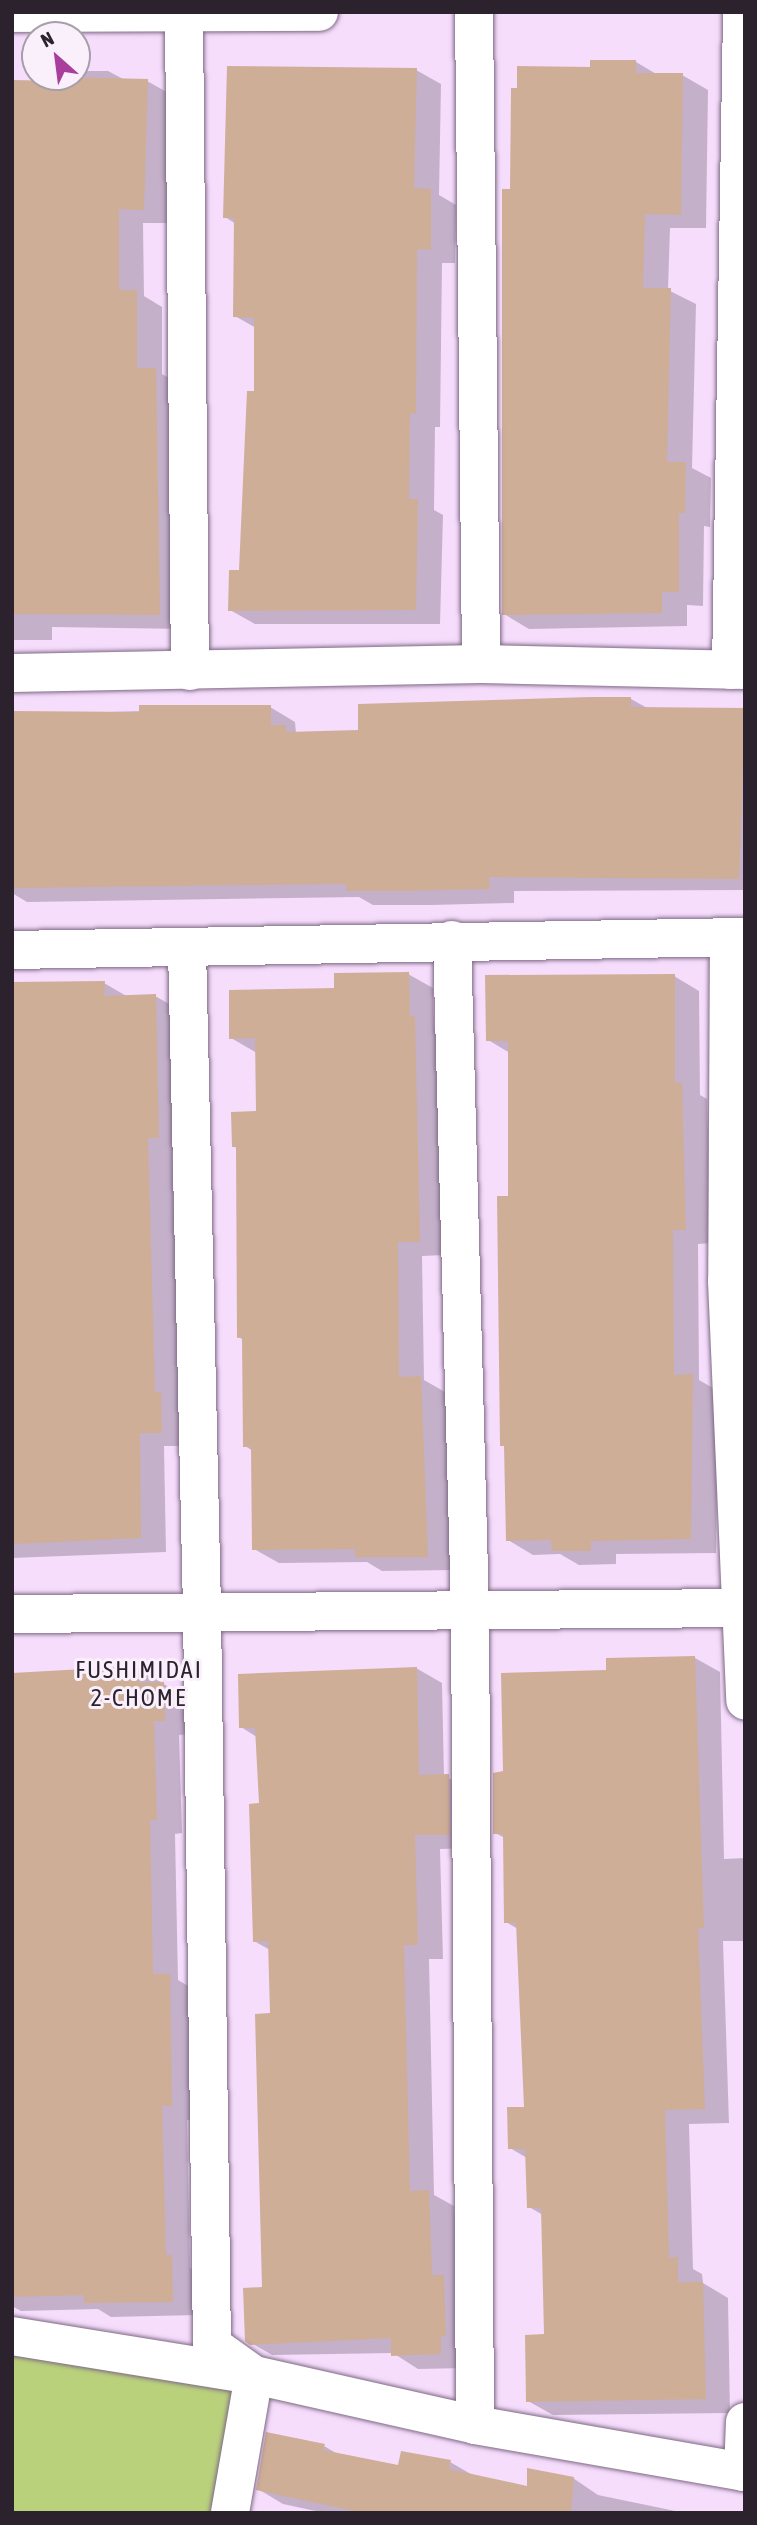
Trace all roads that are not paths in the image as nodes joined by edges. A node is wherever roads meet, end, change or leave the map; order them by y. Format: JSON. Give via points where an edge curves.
{"nodes":[{"id":1,"x":318,"y":12,"type":"edge"},
{"id":2,"x":474,"y":12,"type":"edge"},
{"id":3,"x":742,"y":12,"type":"edge"},
{"id":4,"x":12,"y":13,"type":"edge"},
{"id":5,"x":184,"y":16,"type":"junction"},
{"id":6,"x":481,"y":664,"type":"junction"},
{"id":7,"x":738,"y":670,"type":"edge"},
{"id":8,"x":190,"y":671,"type":"junction"},
{"id":9,"x":12,"y":673,"type":"edge"},
{"id":10,"x":737,"y":937,"type":"edge"},
{"id":11,"x":452,"y":940,"type":"junction"},
{"id":12,"x":187,"y":948,"type":"junction"},
{"id":13,"x":12,"y":950,"type":"edge"},
{"id":14,"x":742,"y":1608,"type":"edge"},
{"id":15,"x":470,"y":1610,"type":"junction"},
{"id":16,"x":202,"y":1611,"type":"junction"},
{"id":17,"x":12,"y":1614,"type":"edge"},
{"id":18,"x":745,"y":1701,"type":"edge"},
{"id":19,"x":12,"y":2336,"type":"edge"},
{"id":20,"x":254,"y":2375,"type":"junction"},
{"id":21,"x":745,"y":2422,"type":"edge"},
{"id":22,"x":475,"y":2425,"type":"junction"},
{"id":23,"x":744,"y":2472,"type":"edge"},
{"id":24,"x":230,"y":2513,"type":"edge"}],
"edges":[{"from":1,"to":5,"type":"street"},
{"from":2,"to":6,"type":"street"},
{"from":3,"to":7,"type":"street"},
{"from":4,"to":5,"type":"street"},
{"from":5,"to":8,"type":"street"},
{"from":6,"to":7,"type":"street"},
{"from":6,"to":8,"type":"street"},
{"from":8,"to":9,"type":"street"},
{"from":10,"to":11,"type":"street"},
{"from":10,"to":14,"type":"street","via":[[727,1281]]},
{"from":11,"to":12,"type":"street"},
{"from":11,"to":15,"type":"street"},
{"from":12,"to":13,"type":"street"},
{"from":12,"to":16,"type":"street"},
{"from":14,"to":15,"type":"street"},
{"from":14,"to":18,"type":"street"},
{"from":15,"to":16,"type":"street"},
{"from":15,"to":22,"type":"street"},
{"from":16,"to":17,"type":"street"},
{"from":16,"to":20,"type":"street","via":[[212,2345]]},
{"from":19,"to":20,"type":"street"},
{"from":20,"to":22,"type":"street"},
{"from":20,"to":24,"type":"street"},
{"from":21,"to":23,"type":"street"},
{"from":22,"to":23,"type":"street"}]}
